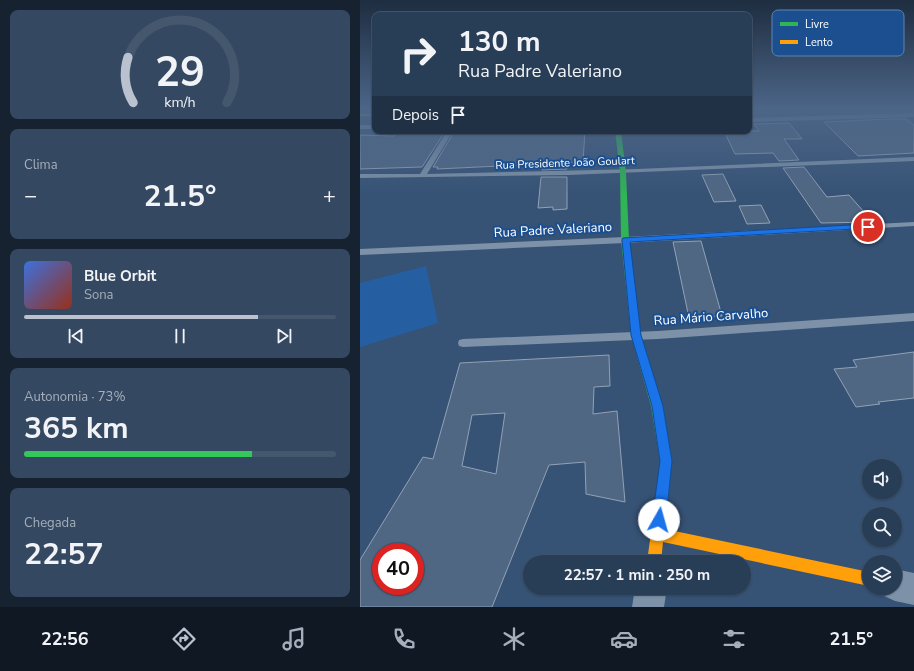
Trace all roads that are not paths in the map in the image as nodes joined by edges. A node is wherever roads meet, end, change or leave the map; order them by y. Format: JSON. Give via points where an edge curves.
{"nodes":[{"id":1,"x":445,"y":138,"type":"edge"},
{"id":2,"x":619,"y":138,"type":"edge"},
{"id":3,"x":914,"y":159,"type":"edge"},
{"id":4,"x":623,"y":172,"type":"junction"},
{"id":5,"x":360,"y":176,"type":"edge"},
{"id":6,"x":422,"y":176,"type":"junction"},
{"id":7,"x":914,"y":224,"type":"edge"},
{"id":8,"x":626,"y":240,"type":"junction"},
{"id":9,"x":360,"y":252,"type":"edge"},
{"id":10,"x":914,"y":317,"type":"edge"},
{"id":11,"x":636,"y":335,"type":"junction"},
{"id":12,"x":463,"y":343,"type":"dead end"},
{"id":13,"x":657,"y":534,"type":"junction"},
{"id":14,"x":655,"y":555,"type":"edge"},
{"id":15,"x":862,"y":578,"type":"edge"},
{"id":16,"x":902,"y":586,"type":"edge"},
{"id":17,"x":914,"y":589,"type":"edge"},
{"id":18,"x":650,"y":595,"type":"edge"},
{"id":19,"x":648,"y":607,"type":"edge"}],
"edges":[{"from":1,"to":6,"type":"lane"},
{"from":2,"to":4,"type":"main road"},
{"from":3,"to":4,"type":"lane","name":"Rua Presidente João Goulart"},
{"from":4,"to":6,"type":"lane","name":"Rua Presidente João Goulart"},
{"from":4,"to":8,"type":"main road"},
{"from":5,"to":6,"type":"lane","name":"Rua Presidente João Goulart"},
{"from":7,"to":8,"type":"lane","name":"Rua Padre Valeriano"},
{"from":8,"to":9,"type":"lane","name":"Rua Padre Valeriano"},
{"from":8,"to":11,"type":"main road"},
{"from":10,"to":11,"type":"lane","name":"Rua Mário Carvalho"},
{"from":11,"to":12,"type":"lane","name":"Rua Mário Carvalho"},
{"from":11,"to":13,"type":"main road","via":[[657,406],[666,461]]},
{"from":13,"to":14,"type":"main road"},
{"from":13,"to":15,"type":"main road"},
{"from":16,"to":17,"type":"street"},
{"from":18,"to":19,"type":"street"}]}
